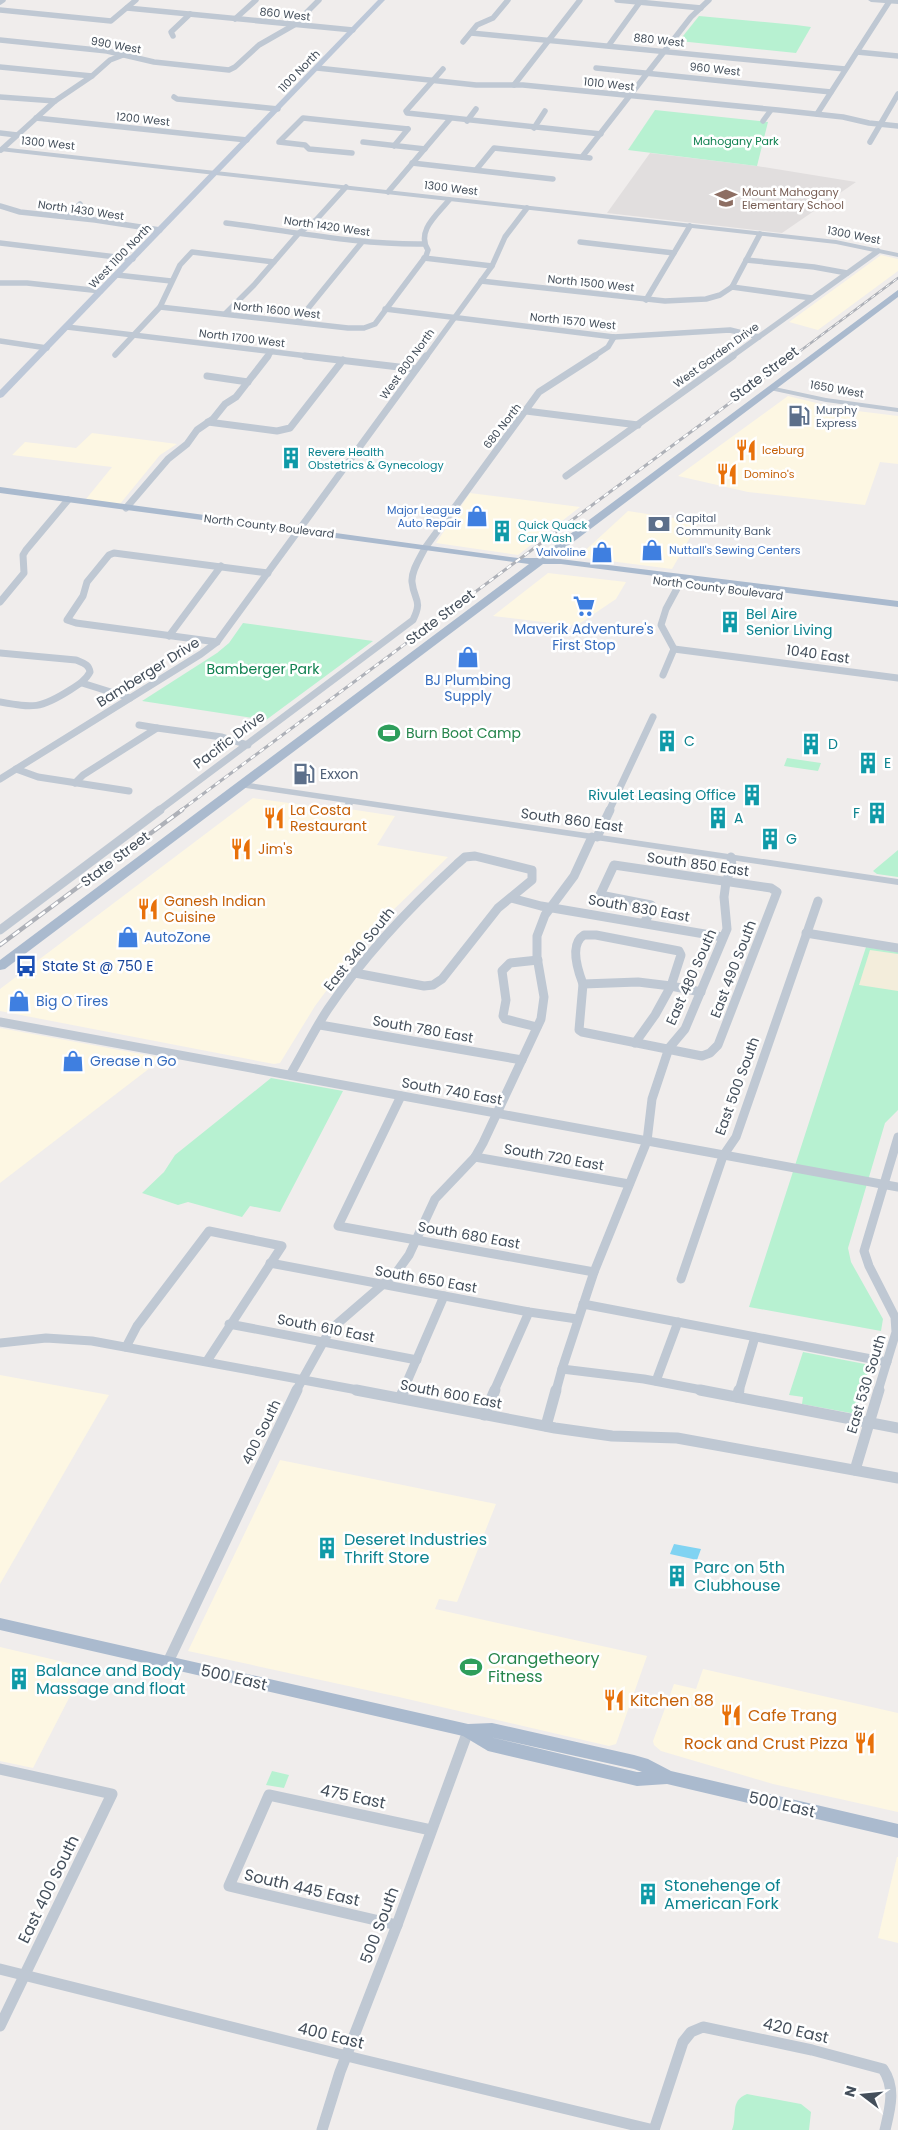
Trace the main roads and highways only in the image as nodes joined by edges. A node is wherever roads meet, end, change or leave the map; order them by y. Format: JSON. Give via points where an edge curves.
{"nodes":[{"id":1,"x":382,"y":0,"type":"edge"},
{"id":2,"x":231,"y":157,"type":"joint"},
{"id":3,"x":898,"y":293,"type":"edge"},
{"id":4,"x":0,"y":395,"type":"edge"},
{"id":5,"x":0,"y":490,"type":"edge"},
{"id":6,"x":538,"y":562,"type":"junction"},
{"id":7,"x":898,"y":604,"type":"edge"},
{"id":8,"x":898,"y":611,"type":"edge"},
{"id":9,"x":0,"y":966,"type":"edge"},
{"id":10,"x":0,"y":1624,"type":"edge"},
{"id":11,"x":898,"y":1831,"type":"edge"}],
"edges":[{"from":1,"to":2,"type":"main road","name":"1100 North"},
{"from":2,"to":4,"type":"main road","name":"West 1100 North"},
{"from":3,"to":6,"type":"main road","name":"State Street"},
{"from":5,"to":6,"type":"main road","name":"North County Boulevard"},
{"from":6,"to":7,"type":"main road","name":"North County Boulevard","via":[[561,561]]},
{"from":6,"to":8,"type":"main road","name":"North County Boulevard","via":[[554,567]]},
{"from":6,"to":9,"type":"main road","name":"State Street"},
{"from":10,"to":11,"type":"main road","name":"500 East","via":[[468,1731],[488,1744],[637,1778],[667,1777]]}]}
